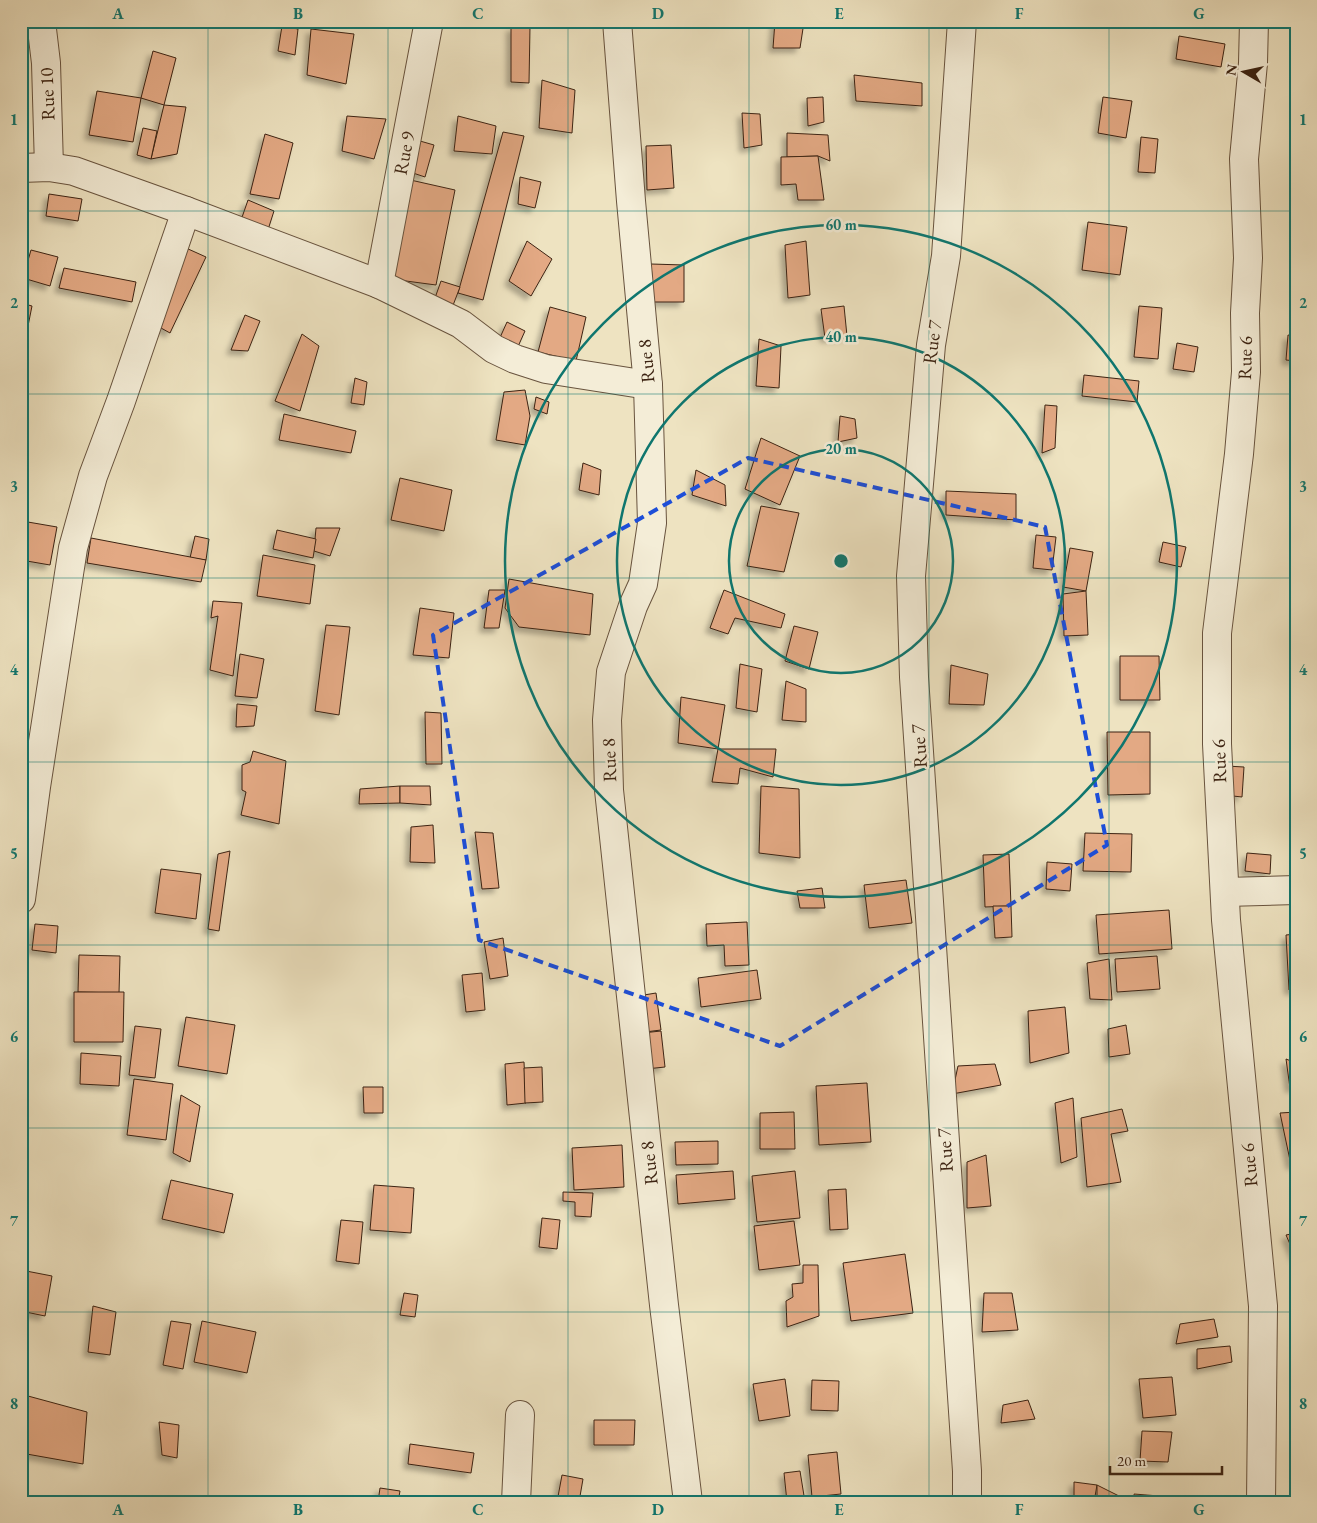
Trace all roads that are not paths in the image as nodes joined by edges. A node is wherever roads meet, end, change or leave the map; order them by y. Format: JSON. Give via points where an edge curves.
{"nodes":[{"id":1,"x":41,"y":21,"type":"edge"},
{"id":2,"x":429,"y":21,"type":"edge"},
{"id":3,"x":617,"y":21,"type":"edge"},
{"id":4,"x":962,"y":21,"type":"edge"},
{"id":5,"x":1254,"y":21,"type":"edge"},
{"id":6,"x":49,"y":167,"type":"junction"},
{"id":7,"x":21,"y":168,"type":"edge"},
{"id":8,"x":186,"y":211,"type":"junction"},
{"id":9,"x":379,"y":284,"type":"junction"},
{"id":10,"x":648,"y":385,"type":"junction"},
{"id":11,"x":1296,"y":890,"type":"edge"},
{"id":12,"x":1225,"y":892,"type":"junction"},
{"id":13,"x":21,"y":899,"type":"edge"},
{"id":14,"x":520,"y":1415,"type":"dead end"},
{"id":15,"x":516,"y":1502,"type":"edge"},
{"id":16,"x":688,"y":1502,"type":"edge"},
{"id":17,"x":967,"y":1502,"type":"edge"},
{"id":18,"x":1261,"y":1502,"type":"edge"}],
"edges":[{"from":1,"to":6,"type":"street","name":"Rue 10","via":[[46,63]]},
{"from":2,"to":9,"type":"street","name":"Rue 9"},
{"from":3,"to":10,"type":"street","name":"Rue 8"},
{"from":4,"to":17,"type":"street","name":"Rue 7","via":[[946,256],[931,345],[911,576],[914,677]]},
{"from":5,"to":12,"type":"street","name":"Rue 6","via":[[1244,159],[1248,258],[1246,372],[1240,454],[1217,633],[1217,744]]},
{"from":6,"to":7,"type":"street"},
{"from":6,"to":8,"type":"street","via":[[74,171]]},
{"from":8,"to":9,"type":"street"},
{"from":8,"to":13,"type":"street","via":[[93,476],[73,548]]},
{"from":9,"to":10,"type":"street","via":[[461,324],[494,349],[515,359],[546,369]]},
{"from":10,"to":16,"type":"street","name":"Rue 8","via":[[652,523],[643,584],[611,672],[607,720],[609,780]]},
{"from":11,"to":12,"type":"street"},
{"from":12,"to":18,"type":"street","name":"Rue 6","via":[[1263,1306]]},
{"from":14,"to":15,"type":"street"}]}
